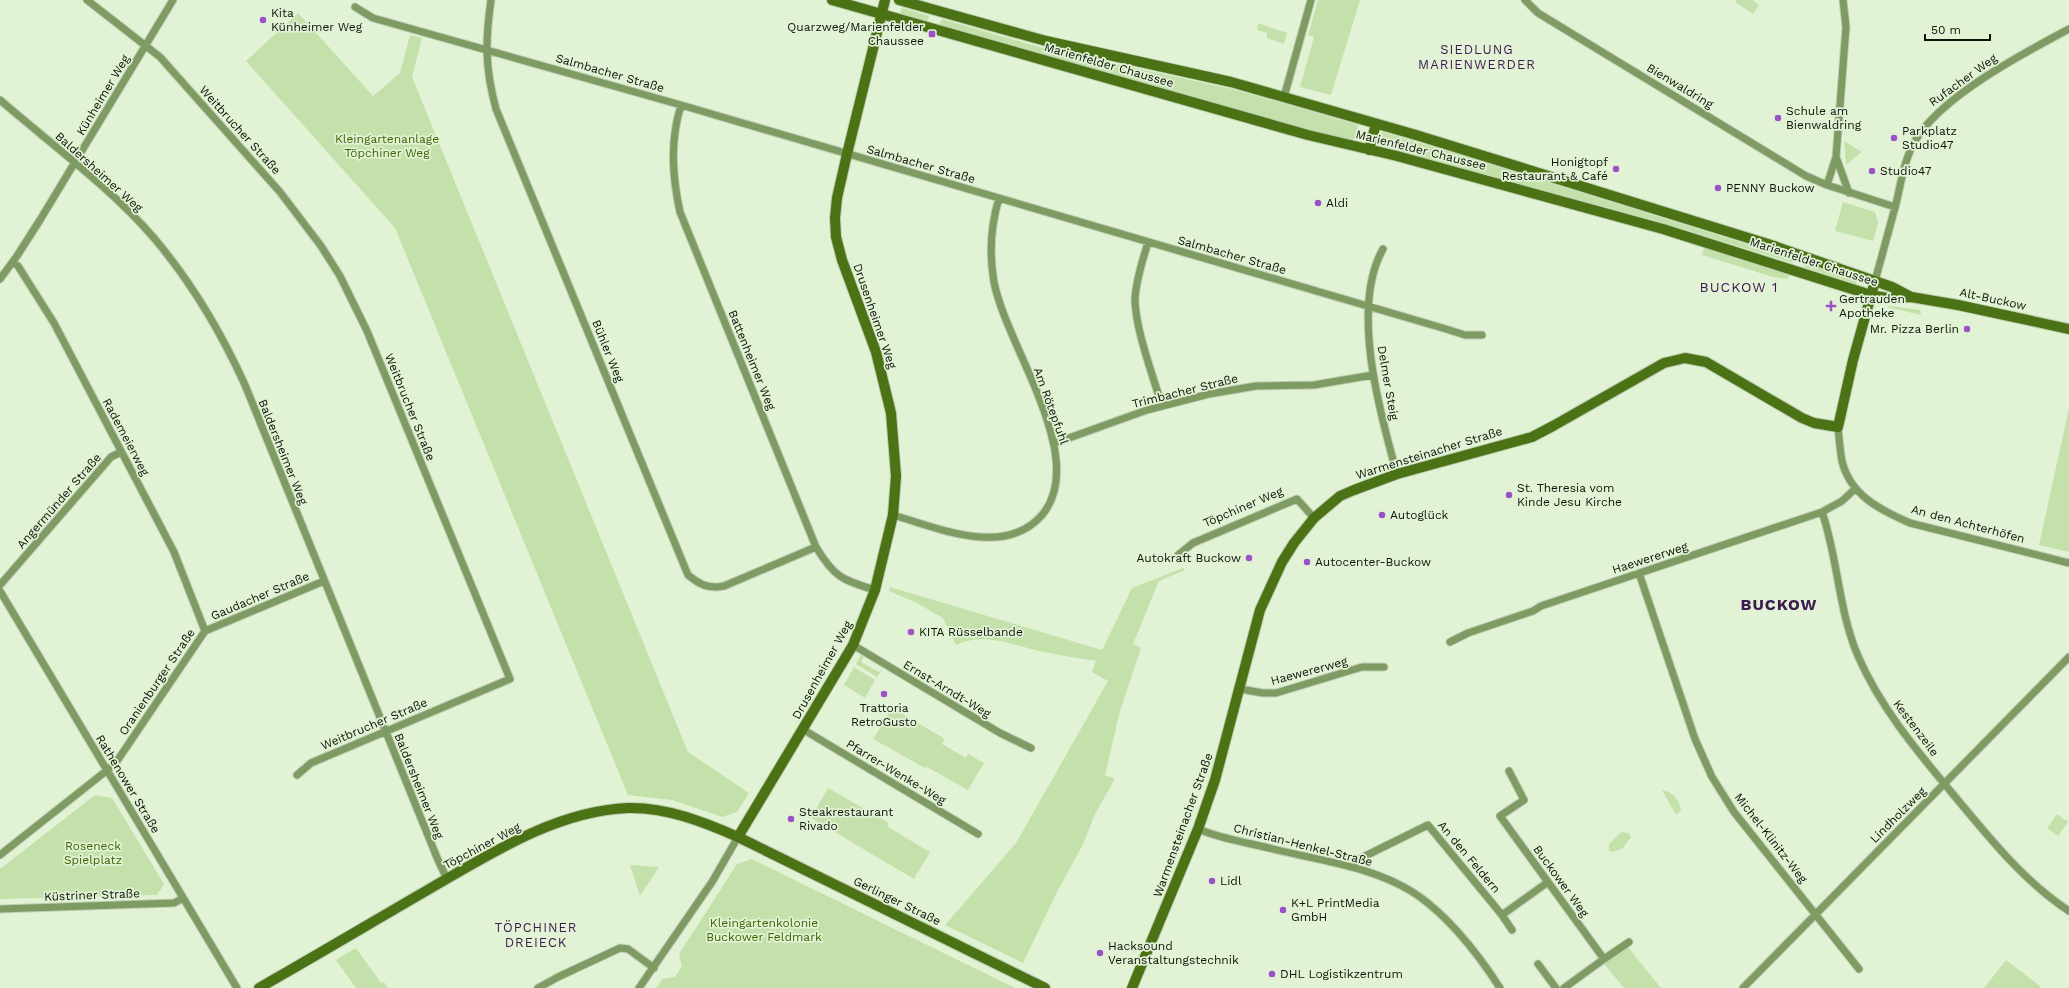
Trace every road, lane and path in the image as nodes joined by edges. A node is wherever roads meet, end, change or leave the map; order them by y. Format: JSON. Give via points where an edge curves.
{"nodes":[{"id":1,"x":87,"y":0,"type":"edge"},
{"id":2,"x":173,"y":0,"type":"edge"},
{"id":3,"x":491,"y":0,"type":"edge"},
{"id":4,"x":832,"y":0,"type":"edge"},
{"id":5,"x":885,"y":0,"type":"edge"},
{"id":6,"x":899,"y":0,"type":"edge"},
{"id":7,"x":1311,"y":0,"type":"edge"},
{"id":8,"x":1525,"y":0,"type":"edge"},
{"id":9,"x":1843,"y":0,"type":"edge"},
{"id":10,"x":355,"y":6,"type":"dead end"},
{"id":11,"x":881,"y":14,"type":"junction"},
{"id":12,"x":2069,"y":29,"type":"edge"},
{"id":13,"x":146,"y":45,"type":"junction"},
{"id":14,"x":486,"y":50,"type":"junction"},
{"id":15,"x":1284,"y":97,"type":"junction"},
{"id":16,"x":0,"y":100,"type":"edge"},
{"id":17,"x":681,"y":105,"type":"junction"},
{"id":18,"x":1376,"y":124,"type":"junction"},
{"id":19,"x":1369,"y":150,"type":"junction"},
{"id":20,"x":847,"y":154,"type":"junction"},
{"id":21,"x":1836,"y":157,"type":"junction"},
{"id":22,"x":74,"y":163,"type":"junction"},
{"id":23,"x":1827,"y":185,"type":"junction"},
{"id":24,"x":1849,"y":193,"type":"junction"},
{"id":25,"x":999,"y":198,"type":"junction"},
{"id":26,"x":1895,"y":207,"type":"junction"},
{"id":27,"x":1148,"y":242,"type":"junction"},
{"id":28,"x":1383,"y":249,"type":"dead end"},
{"id":29,"x":13,"y":262,"type":"junction"},
{"id":30,"x":0,"y":278,"type":"edge"},
{"id":31,"x":1875,"y":281,"type":"junction"},
{"id":32,"x":1872,"y":295,"type":"junction"},
{"id":33,"x":1911,"y":297,"type":"junction"},
{"id":34,"x":1369,"y":306,"type":"junction"},
{"id":35,"x":2069,"y":329,"type":"edge"},
{"id":36,"x":1482,"y":334,"type":"dead end"},
{"id":37,"x":1373,"y":376,"type":"junction"},
{"id":38,"x":1162,"y":406,"type":"junction"},
{"id":39,"x":1838,"y":427,"type":"junction"},
{"id":40,"x":1055,"y":443,"type":"junction"},
{"id":41,"x":121,"y":452,"type":"junction"},
{"id":42,"x":1397,"y":474,"type":"junction"},
{"id":43,"x":1855,"y":489,"type":"junction"},
{"id":44,"x":1822,"y":512,"type":"junction"},
{"id":45,"x":894,"y":515,"type":"junction"},
{"id":46,"x":1314,"y":518,"type":"junction"},
{"id":47,"x":816,"y":547,"type":"junction"},
{"id":48,"x":1178,"y":555,"type":"dead end"},
{"id":49,"x":2069,"y":563,"type":"edge"},
{"id":50,"x":1639,"y":573,"type":"junction"},
{"id":51,"x":324,"y":581,"type":"junction"},
{"id":52,"x":0,"y":585,"type":"edge"},
{"id":53,"x":875,"y":590,"type":"junction"},
{"id":54,"x":0,"y":591,"type":"edge"},
{"id":55,"x":205,"y":631,"type":"junction"},
{"id":56,"x":1450,"y":642,"type":"dead end"},
{"id":57,"x":853,"y":645,"type":"junction"},
{"id":58,"x":2069,"y":657,"type":"edge"},
{"id":59,"x":1384,"y":667,"type":"dead end"},
{"id":60,"x":1240,"y":688,"type":"junction"},
{"id":61,"x":804,"y":730,"type":"junction"},
{"id":62,"x":386,"y":732,"type":"junction"},
{"id":63,"x":1031,"y":748,"type":"dead end"},
{"id":64,"x":108,"y":771,"type":"junction"},
{"id":65,"x":1509,"y":771,"type":"dead end"},
{"id":66,"x":297,"y":775,"type":"dead end"},
{"id":67,"x":1944,"y":783,"type":"junction"},
{"id":68,"x":1198,"y":829,"type":"junction"},
{"id":69,"x":978,"y":834,"type":"dead end"},
{"id":70,"x":738,"y":837,"type":"junction"},
{"id":71,"x":0,"y":855,"type":"edge"},
{"id":72,"x":1355,"y":868,"type":"junction"},
{"id":73,"x":447,"y":879,"type":"junction"},
{"id":74,"x":1548,"y":882,"type":"junction"},
{"id":75,"x":184,"y":898,"type":"junction"},
{"id":76,"x":0,"y":909,"type":"edge"},
{"id":77,"x":2069,"y":911,"type":"edge"},
{"id":78,"x":1816,"y":913,"type":"junction"},
{"id":79,"x":1502,"y":915,"type":"junction"},
{"id":80,"x":1512,"y":930,"type":"dead end"},
{"id":81,"x":1629,"y":942,"type":"dead end"},
{"id":82,"x":1604,"y":959,"type":"junction"},
{"id":83,"x":1538,"y":964,"type":"dead end"},
{"id":84,"x":654,"y":968,"type":"junction"},
{"id":85,"x":1859,"y":969,"type":"dead end"},
{"id":86,"x":237,"y":988,"type":"edge"},
{"id":87,"x":259,"y":988,"type":"edge"},
{"id":88,"x":538,"y":988,"type":"edge"},
{"id":89,"x":639,"y":988,"type":"edge"},
{"id":90,"x":1045,"y":988,"type":"edge"},
{"id":91,"x":1132,"y":988,"type":"edge"},
{"id":92,"x":1500,"y":988,"type":"edge"},
{"id":93,"x":1556,"y":988,"type":"edge"},
{"id":94,"x":1564,"y":988,"type":"edge"},
{"id":95,"x":1743,"y":988,"type":"edge"}],
"edges":[{"from":1,"to":13,"type":"street","name":"Weitbrucher Straße"},
{"from":2,"to":13,"type":"street","name":"Künheimer Weg"},
{"from":3,"to":14,"type":"street","name":"Bühler Weg"},
{"from":4,"to":11,"type":"street","name":"Marienfelder Chaussee"},
{"from":5,"to":11,"type":"street","name":"Drusenheimer Weg"},
{"from":6,"to":15,"type":"street","name":"Marienfelder Chaussee","via":[[1035,39],[1186,71]]},
{"from":7,"to":15,"type":"street"},
{"from":8,"to":23,"type":"street","name":"Bienwaldring","via":[[1538,13],[1806,176]]},
{"from":9,"to":21,"type":"street","via":[[1846,27]]},
{"from":10,"to":14,"type":"street","name":"Salmbacher Straße","via":[[373,18]]},
{"from":11,"to":19,"type":"street","name":"Marienfelder Chaussee"},
{"from":11,"to":20,"type":"street","name":"Drusenheimer Weg"},
{"from":12,"to":26,"type":"street","name":"Rufacher Weg","via":[[2013,60],[1973,86],[1933,117],[1908,156]]},
{"from":13,"to":22,"type":"street","name":"Künheimer Weg"},
{"from":13,"to":62,"type":"street","name":"Weitbrucher Straße","via":[[160,57],[280,192],[302,219],[340,276],[367,331],[510,679]]},
{"from":14,"to":17,"type":"street","name":"Salmbacher Straße"},
{"from":14,"to":47,"type":"street","name":"Bühler Weg","via":[[489,82],[496,109],[688,575],[703,586],[724,586]]},
{"from":15,"to":18,"type":"street","name":"Marienfelder Chaussee"},
{"from":16,"to":22,"type":"street","name":"Baldersheimer Weg"},
{"from":17,"to":20,"type":"street","name":"Salmbacher Straße"},
{"from":17,"to":47,"type":"street","name":"Battenheimer Weg","via":[[674,132],[672,156],[680,212]]},
{"from":18,"to":19,"type":"street"},
{"from":18,"to":31,"type":"street","name":"Marienfelder Chaussee","via":[[1534,170],[1757,240]]},
{"from":19,"to":32,"type":"street","name":"Marienfelder Chaussee","via":[[1663,229]]},
{"from":20,"to":25,"type":"street","name":"Salmbacher Straße"},
{"from":20,"to":45,"type":"street","name":"Drusenheimer Weg","via":[[837,198],[836,237],[876,352],[891,413],[896,476]]},
{"from":21,"to":23,"type":"street"},
{"from":21,"to":24,"type":"street"},
{"from":22,"to":29,"type":"street","name":"Künheimer Weg"},
{"from":22,"to":51,"type":"street","name":"Baldersheimer Weg","via":[[120,203],[153,237],[178,268],[213,320],[245,385]]},
{"from":23,"to":24,"type":"street","name":"Bienwaldring"},
{"from":24,"to":26,"type":"street","name":"Bienwaldring"},
{"from":25,"to":27,"type":"street","name":"Salmbacher Straße"},
{"from":25,"to":40,"type":"street","name":"Am Rötepfuhl","via":[[992,232],[994,282],[1001,308]]},
{"from":26,"to":31,"type":"street","name":"Rufacher Weg"},
{"from":27,"to":34,"type":"street","name":"Salmbacher Straße"},
{"from":27,"to":38,"type":"street","via":[[1137,281],[1136,308]]},
{"from":28,"to":34,"type":"street","name":"Delmer Steig","via":[[1374,269]]},
{"from":29,"to":30,"type":"street","name":"Künheimer Weg"},
{"from":29,"to":41,"type":"street","name":"Rademeierweg","via":[[54,323]]},
{"from":31,"to":32,"type":"street","name":"Rufacher Weg"},
{"from":31,"to":33,"type":"street","name":"Marienfelder Chaussee"},
{"from":32,"to":33,"type":"street","name":"Marienfelder Chaussee","via":[[1887,298]]},
{"from":32,"to":39,"type":"street","name":"An den Achterhöfen","via":[[1853,360]]},
{"from":33,"to":35,"type":"street","name":"Alt-Buckow"},
{"from":34,"to":36,"type":"street","name":"Salmbacher Straße","via":[[1466,335]]},
{"from":34,"to":37,"type":"street","name":"Delmer Steig"},
{"from":37,"to":38,"type":"street","name":"Trimbacher Straße","via":[[1314,386],[1248,387]]},
{"from":37,"to":42,"type":"street","name":"Delmer Steig"},
{"from":38,"to":40,"type":"street","name":"Trimbacher Straße"},
{"from":39,"to":42,"type":"street","name":"Warmensteinacher Straße","via":[[1802,418],[1706,362],[1678,358],[1651,368],[1532,437]]},
{"from":39,"to":43,"type":"street","name":"An den Achterhöfen","via":[[1842,462]]},
{"from":40,"to":45,"type":"street","name":"Am Rötepfuhl","via":[[1058,472],[1053,496],[1041,516],[1022,530],[995,537],[969,536]]},
{"from":41,"to":52,"type":"street","name":"Angermünder Straße","via":[[111,457]]},
{"from":41,"to":55,"type":"street","name":"Rademeierweg","via":[[174,552]]},
{"from":42,"to":46,"type":"street","name":"Warmensteinacher Straße","via":[[1340,496]]},
{"from":43,"to":44,"type":"street","name":"Haewererweg"},
{"from":43,"to":49,"type":"street","name":"An den Achterhöfen","via":[[1880,510],[1910,523]]},
{"from":44,"to":50,"type":"street","name":"Haewererweg"},
{"from":44,"to":67,"type":"street","name":"Kestenzeile","via":[[1840,597],[1858,656],[1880,699]]},
{"from":45,"to":53,"type":"street","name":"Drusenheimer Weg"},
{"from":46,"to":48,"type":"street","name":"Töpchiner Weg","via":[[1297,499],[1193,543]]},
{"from":46,"to":60,"type":"street","name":"Warmensteinacher Straße","via":[[1294,543],[1272,582],[1252,635]]},
{"from":47,"to":53,"type":"street","name":"Battenheimer Weg","via":[[835,574],[847,581]]},
{"from":50,"to":56,"type":"street","name":"Haewererweg","via":[[1541,606]]},
{"from":50,"to":78,"type":"street","name":"Michel-Klinitz-Weg","via":[[1695,739],[1712,776],[1734,812]]},
{"from":51,"to":55,"type":"street","name":"Gaudacher Straße"},
{"from":51,"to":62,"type":"street","name":"Baldersheimer Weg"},
{"from":53,"to":57,"type":"street","name":"Drusenheimer Weg"},
{"from":54,"to":64,"type":"street","name":"Rathenower Straße"},
{"from":55,"to":64,"type":"street","name":"Oranienburger Straße","via":[[123,753]]},
{"from":57,"to":61,"type":"street","name":"Drusenheimer Weg"},
{"from":57,"to":63,"type":"street","name":"Ernst-Arndt-Weg","via":[[1000,733]]},
{"from":58,"to":67,"type":"street","name":"Lindholzweg"},
{"from":59,"to":60,"type":"street","name":"Haewererweg","via":[[1362,667],[1276,693],[1263,694]]},
{"from":60,"to":68,"type":"street","name":"Warmensteinacher Straße","via":[[1227,742]]},
{"from":61,"to":69,"type":"street","name":"Pfarrer-Wenke-Weg"},
{"from":61,"to":70,"type":"street","name":"Drusenheimer Weg"},
{"from":62,"to":66,"type":"street","name":"Weitbrucher Straße","via":[[311,763]]},
{"from":62,"to":73,"type":"street","name":"Baldersheimer Weg"},
{"from":64,"to":71,"type":"street","name":"Oranienburger Straße"},
{"from":64,"to":75,"type":"street","name":"Rathenower Straße"},
{"from":65,"to":74,"type":"street","name":"Buckower Weg","via":[[1524,800],[1497,818]]},
{"from":67,"to":77,"type":"street","name":"Kestenzeile","via":[[2017,868],[2046,895]]},
{"from":67,"to":78,"type":"street","name":"Lindholzweg"},
{"from":68,"to":72,"type":"street","name":"Christian-Henkel-Straße"},
{"from":68,"to":91,"type":"street","name":"Warmensteinacher Straße"},
{"from":70,"to":73,"type":"street","name":"Töpchiner Weg","via":[[702,821],[665,812],[633,808],[606,810],[581,815],[540,831]]},
{"from":70,"to":84,"type":"street","name":"Drusenheimer Weg","via":[[712,882]]},
{"from":70,"to":90,"type":"street","name":"Gerlinger Straße"},
{"from":72,"to":79,"type":"street","name":"An den Feldern","via":[[1357,860],[1428,825]]},
{"from":72,"to":92,"type":"street","name":"Christian-Henkel-Straße","via":[[1402,886],[1424,899],[1474,952]]},
{"from":73,"to":87,"type":"street","name":"Töpchiner Weg"},
{"from":74,"to":79,"type":"street"},
{"from":74,"to":82,"type":"street","name":"Buckower Weg"},
{"from":75,"to":76,"type":"street","name":"Küstriner Straße","via":[[174,903],[151,905]]},
{"from":75,"to":86,"type":"street","name":"Rathenower Straße"},
{"from":78,"to":85,"type":"street","name":"Michel-Klinitz-Weg"},
{"from":78,"to":95,"type":"street","name":"Lindholzweg"},
{"from":79,"to":80,"type":"street","name":"An den Feldern"},
{"from":81,"to":82,"type":"street"},
{"from":82,"to":94,"type":"street"},
{"from":83,"to":93,"type":"street"},
{"from":84,"to":88,"type":"street","via":[[628,949],[620,948]]},
{"from":84,"to":89,"type":"street","name":"Drusenheimer Weg"}]}
